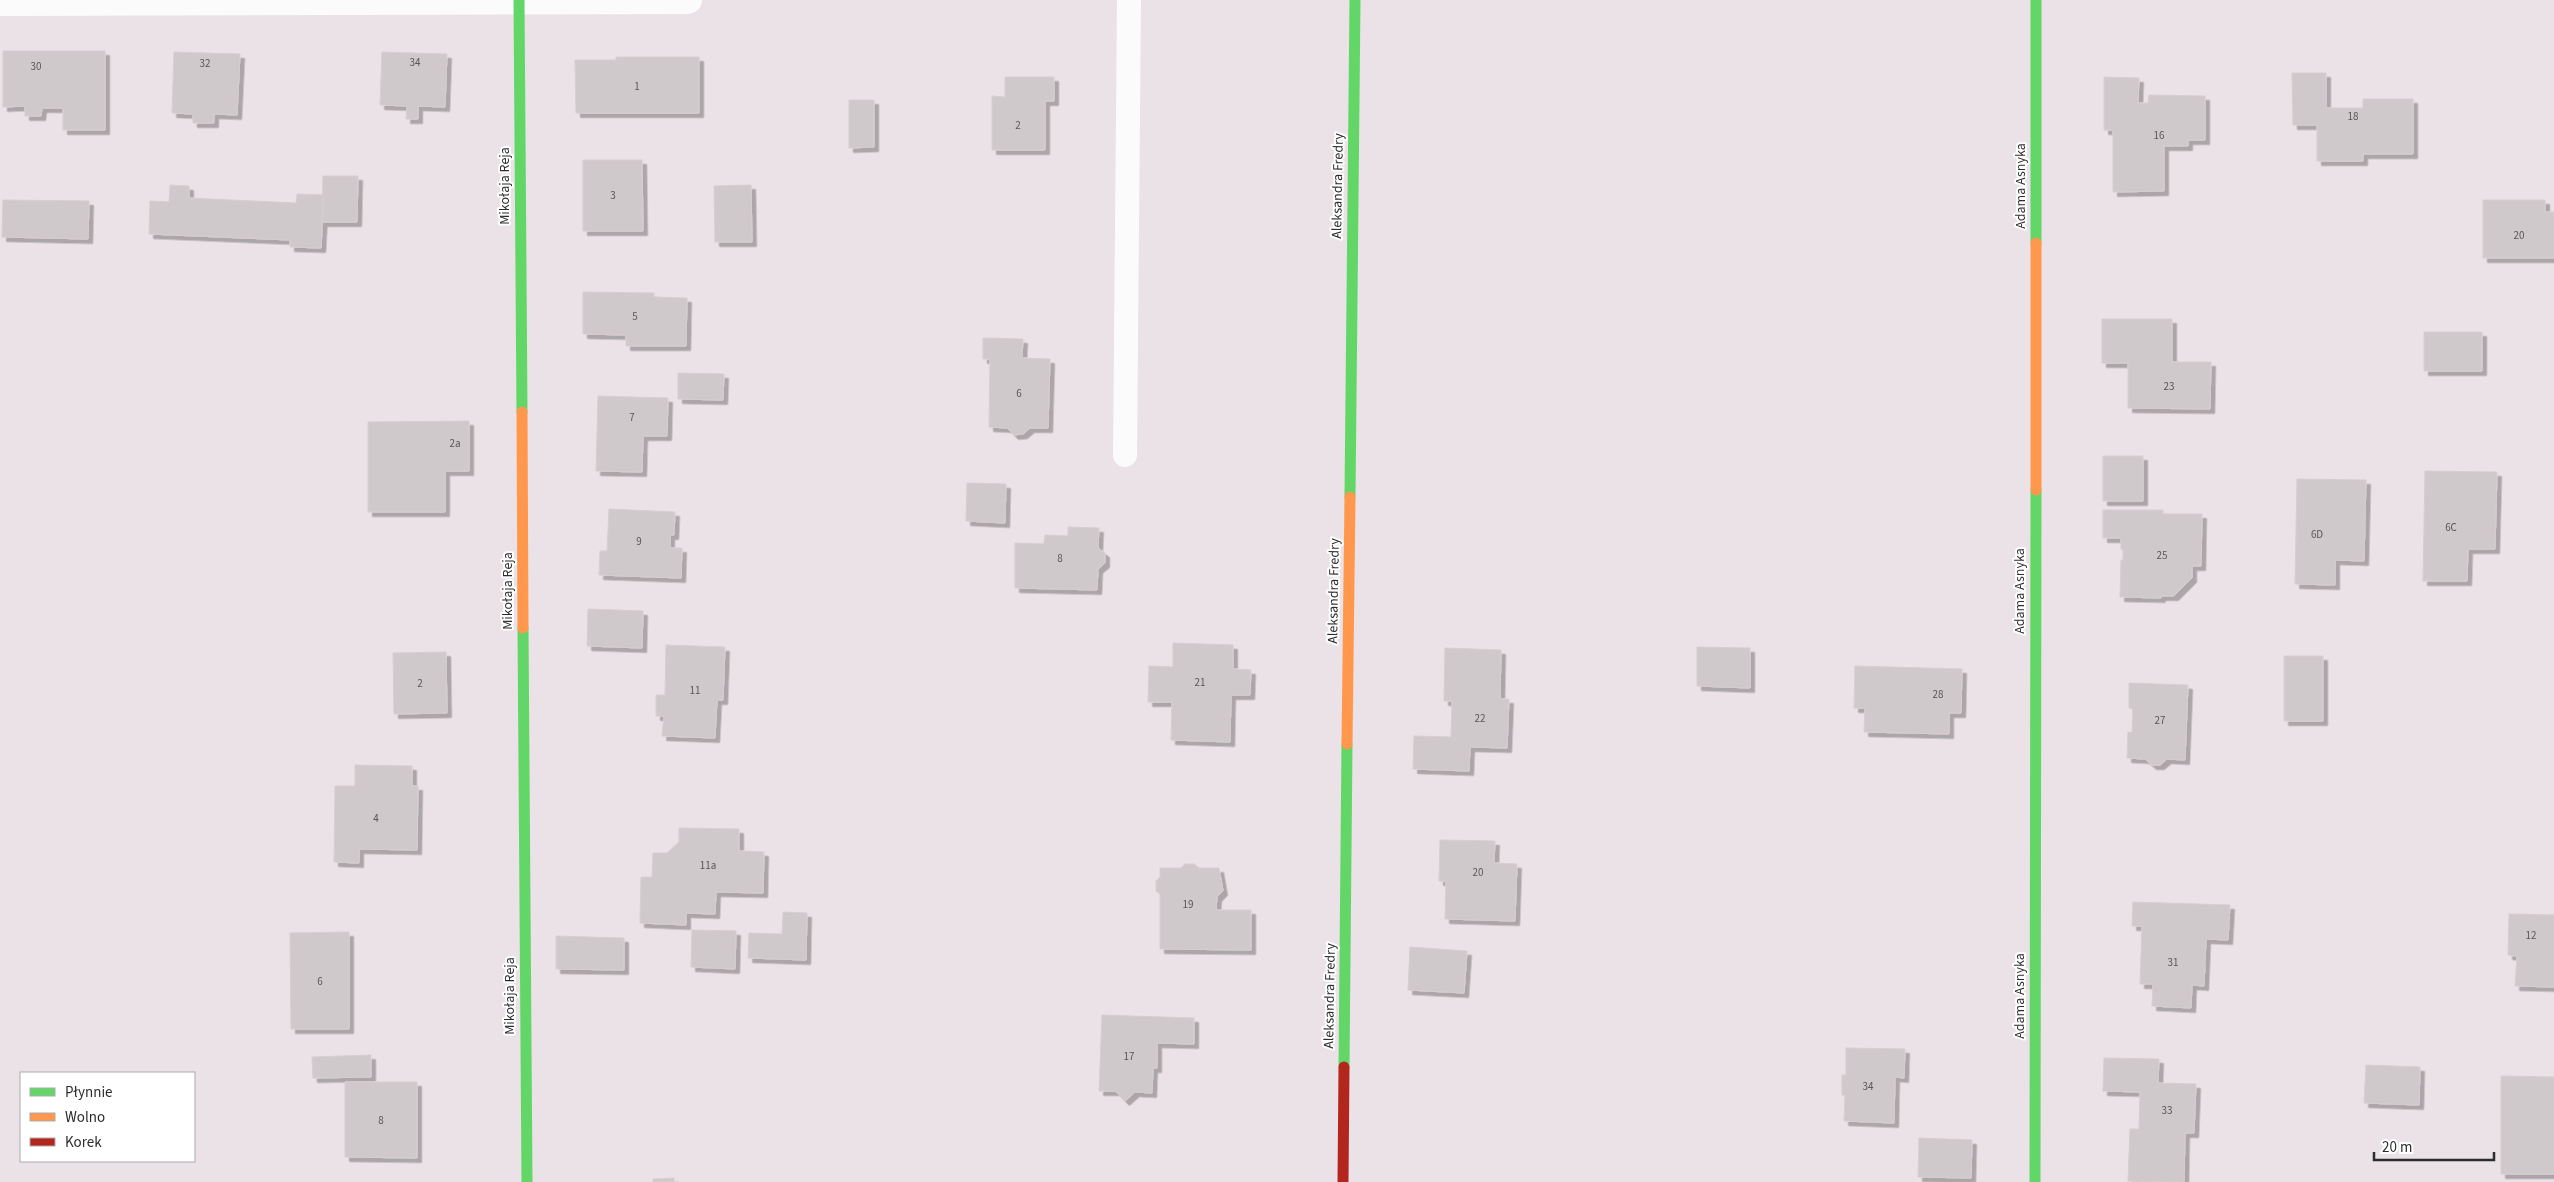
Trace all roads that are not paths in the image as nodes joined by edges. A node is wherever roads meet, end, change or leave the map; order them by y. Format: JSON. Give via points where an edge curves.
{"nodes":[{"id":1,"x":519,"y":0,"type":"edge"},
{"id":2,"x":688,"y":0,"type":"edge"},
{"id":3,"x":1129,"y":0,"type":"edge"},
{"id":4,"x":1355,"y":0,"type":"edge"},
{"id":5,"x":2036,"y":0,"type":"edge"},
{"id":6,"x":0,"y":2,"type":"edge"},
{"id":7,"x":1124,"y":455,"type":"dead end"},
{"id":8,"x":526,"y":1182,"type":"edge"},
{"id":9,"x":1343,"y":1182,"type":"edge"},
{"id":10,"x":2034,"y":1182,"type":"edge"}],
"edges":[{"from":1,"to":2,"type":"street"},
{"from":1,"to":6,"type":"street"},
{"from":1,"to":8,"type":"street","name":"Mikołaja Reja"},
{"from":3,"to":7,"type":"lane"},
{"from":4,"to":9,"type":"street","name":"Aleksandra Fredry"},
{"from":5,"to":10,"type":"street","name":"Adama Asnyka"}]}
